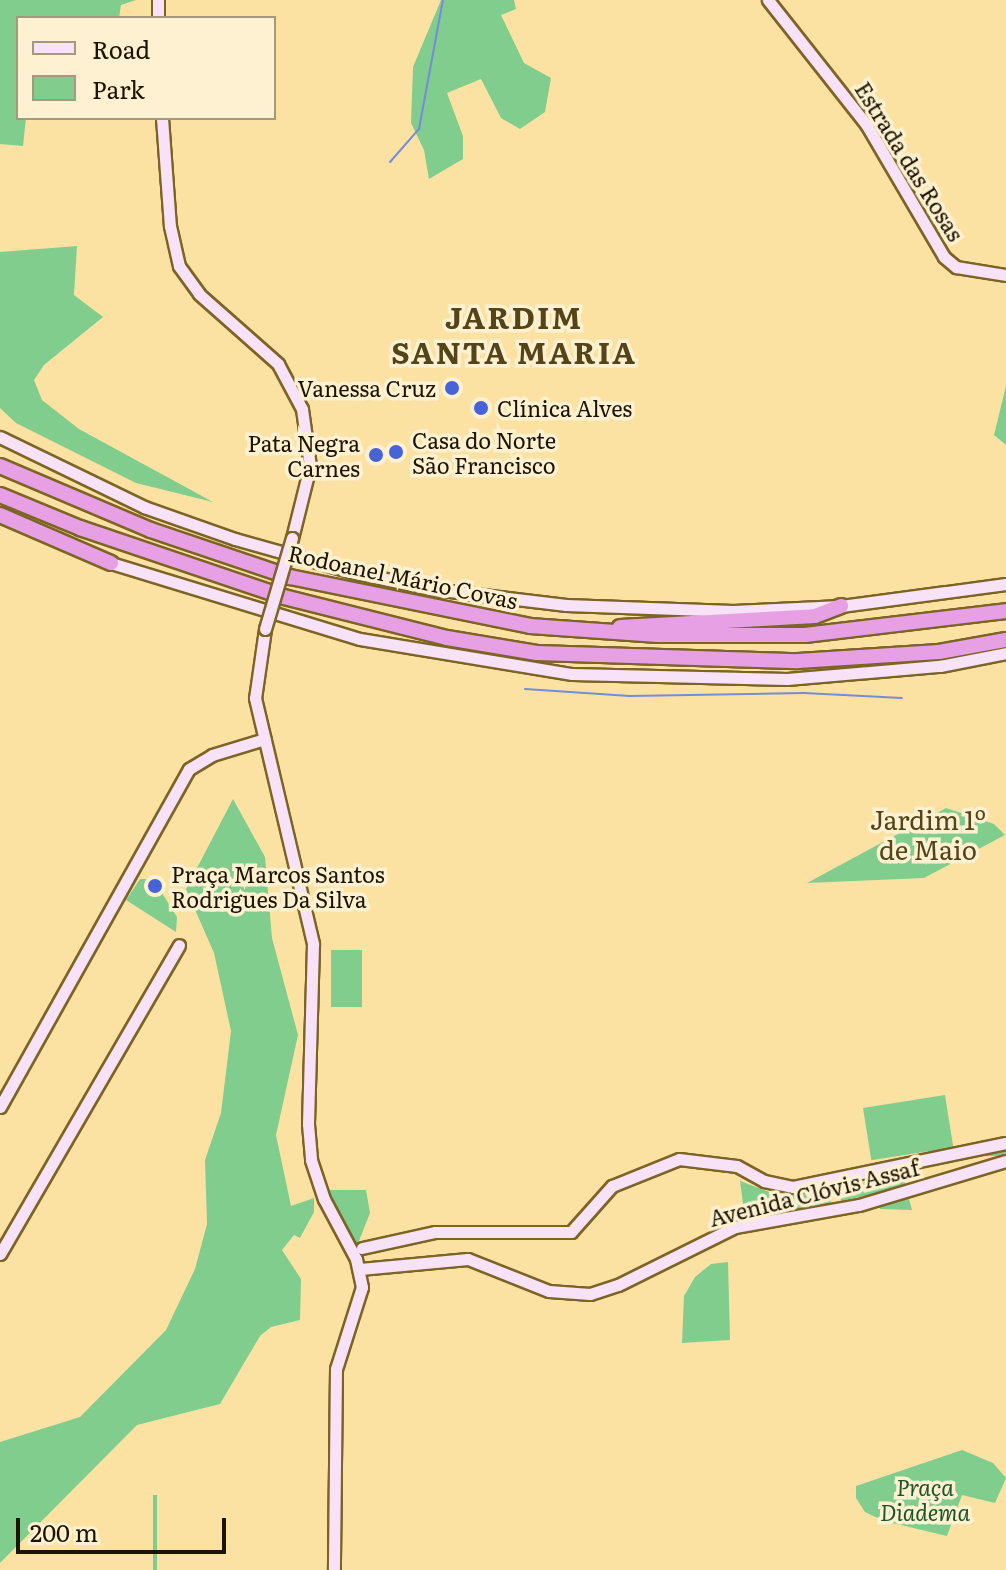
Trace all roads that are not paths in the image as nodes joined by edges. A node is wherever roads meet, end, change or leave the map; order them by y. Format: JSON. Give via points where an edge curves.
{"nodes":[{"id":1,"x":768,"y":0,"type":"edge"},
{"id":2,"x":162,"y":120,"type":"edge"},
{"id":3,"x":1006,"y":275,"type":"edge"},
{"id":4,"x":0,"y":437,"type":"edge"},
{"id":5,"x":0,"y":466,"type":"edge"},
{"id":6,"x":0,"y":495,"type":"edge"},
{"id":7,"x":0,"y":515,"type":"edge"},
{"id":8,"x":0,"y":522,"type":"edge"},
{"id":9,"x":111,"y":563,"type":"junction"},
{"id":10,"x":1006,"y":584,"type":"edge"},
{"id":11,"x":841,"y":606,"type":"junction"},
{"id":12,"x":1006,"y":611,"type":"edge"},
{"id":13,"x":601,"y":631,"type":"junction"},
{"id":14,"x":1006,"y":640,"type":"edge"},
{"id":15,"x":1006,"y":653,"type":"edge"},
{"id":16,"x":939,"y":659,"type":"junction"},
{"id":17,"x":265,"y":739,"type":"junction"},
{"id":18,"x":179,"y":945,"type":"dead end"},
{"id":19,"x":0,"y":1107,"type":"edge"},
{"id":20,"x":1006,"y":1143,"type":"edge"},
{"id":21,"x":1006,"y":1161,"type":"edge"},
{"id":22,"x":362,"y":1248,"type":"dead end"},
{"id":23,"x":0,"y":1254,"type":"edge"},
{"id":24,"x":360,"y":1269,"type":"junction"},
{"id":25,"x":334,"y":1570,"type":"edge"}],
"edges":[{"from":1,"to":3,"type":"main road","name":"Estrada das Rosas","via":[[866,124],[944,257],[956,267]]},
{"from":2,"to":17,"type":"main road","bridge":true,"via":[[170,226],[179,266],[199,294],[278,364],[302,409],[310,466],[254,684]]},
{"from":4,"to":11,"type":"main road","via":[[144,507],[271,552],[356,573],[566,605],[692,611]]},
{"from":5,"to":13,"type":"highway","name":"Rodoanel Mário Covas","via":[[151,530],[290,577],[487,619]]},
{"from":6,"to":16,"type":"highway","name":"Rodoanel Mário Covas","via":[[80,528],[284,597],[490,646],[661,660],[906,655]]},
{"from":7,"to":9,"type":"highway"},
{"from":8,"to":9,"type":"highway"},
{"from":9,"to":16,"type":"main road","via":[[321,630],[503,666],[713,680],[883,672]]},
{"from":10,"to":11,"type":"main road"},
{"from":11,"to":13,"type":"highway","via":[[815,616],[677,620]]},
{"from":12,"to":13,"type":"highway","name":"Rodoanel Mário Covas","via":[[805,635]]},
{"from":14,"to":16,"type":"highway","name":"Rodoanel Mário Covas"},
{"from":15,"to":16,"type":"main road"},
{"from":17,"to":19,"type":"main road","via":[[212,755],[189,769]]},
{"from":17,"to":24,"type":"main road","via":[[313,944],[311,1160],[324,1199]]},
{"from":18,"to":23,"type":"main road"},
{"from":20,"to":22,"type":"main road","via":[[784,1187],[737,1166],[679,1159],[612,1186],[571,1232],[435,1232]]},
{"from":21,"to":24,"type":"main road","name":"Avenida Clóvis Assaf","via":[[859,1205],[735,1227],[626,1282],[590,1294],[549,1291],[468,1259]]},
{"from":24,"to":25,"type":"main road","via":[[359,1303],[336,1369]]}]}
